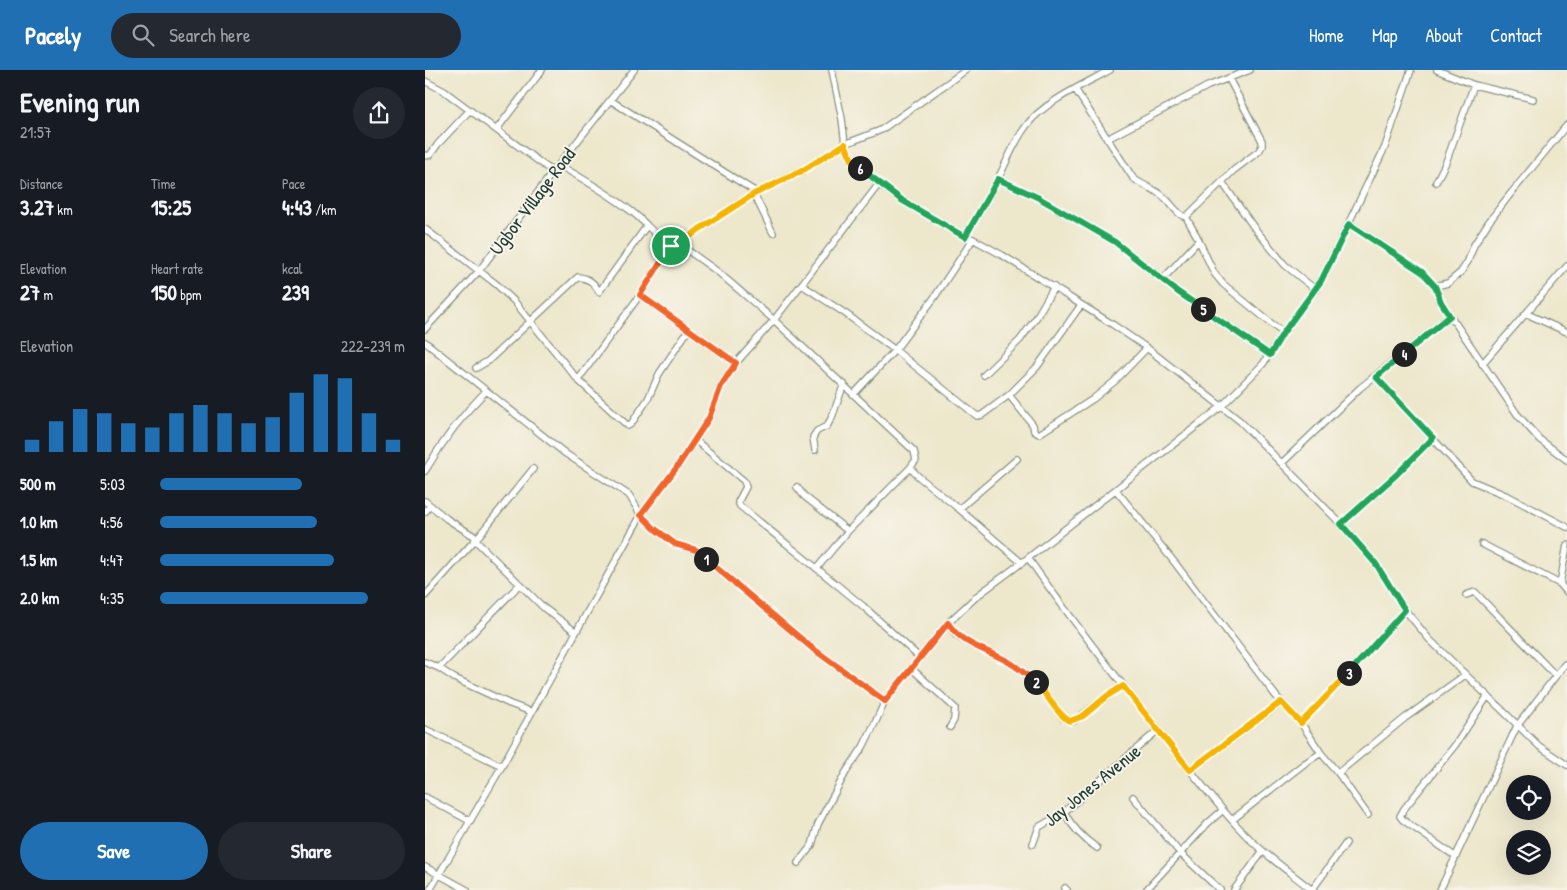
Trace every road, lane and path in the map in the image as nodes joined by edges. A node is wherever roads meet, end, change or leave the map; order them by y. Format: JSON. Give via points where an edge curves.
{"nodes":[{"id":1,"x":542,"y":70,"type":"edge"},
{"id":2,"x":634,"y":70,"type":"edge"},
{"id":3,"x":831,"y":70,"type":"edge"},
{"id":4,"x":966,"y":70,"type":"edge"},
{"id":5,"x":1110,"y":70,"type":"edge"},
{"id":6,"x":1249,"y":70,"type":"edge"},
{"id":7,"x":1411,"y":70,"type":"edge"},
{"id":8,"x":1437,"y":70,"type":"edge"},
{"id":9,"x":956,"y":73,"type":"edge"},
{"id":10,"x":1229,"y":79,"type":"junction"},
{"id":11,"x":425,"y":81,"type":"edge"},
{"id":12,"x":1474,"y":85,"type":"junction"},
{"id":13,"x":1075,"y":89,"type":"junction"},
{"id":14,"x":1533,"y":99,"type":"dead end"},
{"id":15,"x":610,"y":100,"type":"junction"},
{"id":16,"x":470,"y":110,"type":"junction"},
{"id":17,"x":1567,"y":125,"type":"edge"},
{"id":18,"x":497,"y":130,"type":"junction"},
{"id":19,"x":1107,"y":139,"type":"junction"},
{"id":20,"x":845,"y":144,"type":"junction"},
{"id":21,"x":425,"y":155,"type":"edge"},
{"id":22,"x":559,"y":165,"type":"junction"},
{"id":23,"x":553,"y":172,"type":"junction"},
{"id":24,"x":998,"y":179,"type":"junction"},
{"id":25,"x":1222,"y":182,"type":"junction"},
{"id":26,"x":1437,"y":182,"type":"dead end"},
{"id":27,"x":879,"y":184,"type":"junction"},
{"id":28,"x":755,"y":193,"type":"junction"},
{"id":29,"x":1186,"y":217,"type":"junction"},
{"id":30,"x":1349,"y":224,"type":"junction"},
{"id":31,"x":646,"y":227,"type":"junction"},
{"id":32,"x":426,"y":233,"type":"edge"},
{"id":33,"x":773,"y":233,"type":"dead end"},
{"id":34,"x":965,"y":237,"type":"junction"},
{"id":35,"x":973,"y":239,"type":"junction"},
{"id":36,"x":1199,"y":241,"type":"junction"},
{"id":37,"x":677,"y":242,"type":"junction"},
{"id":38,"x":671,"y":246,"type":"junction"},
{"id":39,"x":1567,"y":266,"type":"edge"},
{"id":40,"x":479,"y":271,"type":"junction"},
{"id":41,"x":1163,"y":280,"type":"junction"},
{"id":42,"x":802,"y":285,"type":"junction"},
{"id":43,"x":1435,"y":286,"type":"junction"},
{"id":44,"x":1054,"y":287,"type":"junction"},
{"id":45,"x":1316,"y":290,"type":"junction"},
{"id":46,"x":640,"y":295,"type":"junction"},
{"id":47,"x":1081,"y":305,"type":"junction"},
{"id":48,"x":1527,"y":314,"type":"junction"},
{"id":49,"x":1450,"y":316,"type":"junction"},
{"id":50,"x":774,"y":320,"type":"junction"},
{"id":51,"x":530,"y":322,"type":"junction"},
{"id":52,"x":425,"y":329,"type":"edge"},
{"id":53,"x":689,"y":329,"type":"junction"},
{"id":54,"x":1567,"y":332,"type":"edge"},
{"id":55,"x":1283,"y":333,"type":"junction"},
{"id":56,"x":425,"y":342,"type":"edge"},
{"id":57,"x":1147,"y":348,"type":"junction"},
{"id":58,"x":895,"y":350,"type":"junction"},
{"id":59,"x":1270,"y":355,"type":"junction"},
{"id":60,"x":736,"y":363,"type":"junction"},
{"id":61,"x":1482,"y":364,"type":"junction"},
{"id":62,"x":477,"y":368,"type":"dead end"},
{"id":63,"x":984,"y":375,"type":"dead end"},
{"id":64,"x":1376,"y":377,"type":"junction"},
{"id":65,"x":578,"y":380,"type":"junction"},
{"id":66,"x":844,"y":384,"type":"junction"},
{"id":67,"x":486,"y":391,"type":"junction"},
{"id":68,"x":853,"y":394,"type":"junction"},
{"id":69,"x":1009,"y":395,"type":"junction"},
{"id":70,"x":1221,"y":407,"type":"junction"},
{"id":71,"x":1433,"y":438,"type":"junction"},
{"id":72,"x":695,"y":440,"type":"junction"},
{"id":73,"x":815,"y":450,"type":"dead end"},
{"id":74,"x":1017,"y":458,"type":"dead end"},
{"id":75,"x":1567,"y":460,"type":"edge"},
{"id":76,"x":1282,"y":463,"type":"junction"},
{"id":77,"x":910,"y":468,"type":"junction"},
{"id":78,"x":533,"y":469,"type":"dead end"},
{"id":79,"x":425,"y":471,"type":"edge"},
{"id":80,"x":797,"y":487,"type":"dead end"},
{"id":81,"x":1116,"y":490,"type":"junction"},
{"id":82,"x":425,"y":502,"type":"edge"},
{"id":83,"x":430,"y":506,"type":"junction"},
{"id":84,"x":959,"y":509,"type":"junction"},
{"id":85,"x":425,"y":512,"type":"edge"},
{"id":86,"x":641,"y":515,"type":"junction"},
{"id":87,"x":1341,"y":524,"type":"junction"},
{"id":88,"x":1567,"y":527,"type":"edge"},
{"id":89,"x":848,"y":531,"type":"junction"},
{"id":90,"x":476,"y":539,"type":"junction"},
{"id":91,"x":1482,"y":544,"type":"dead end"},
{"id":92,"x":1567,"y":545,"type":"edge"},
{"id":93,"x":1028,"y":558,"type":"junction"},
{"id":94,"x":1022,"y":563,"type":"junction"},
{"id":95,"x":817,"y":568,"type":"junction"},
{"id":96,"x":520,"y":584,"type":"junction"},
{"id":97,"x":1560,"y":584,"type":"junction"},
{"id":98,"x":1567,"y":592,"type":"edge"},
{"id":99,"x":1467,"y":595,"type":"dead end"},
{"id":100,"x":425,"y":596,"type":"edge"},
{"id":101,"x":1405,"y":610,"type":"junction"},
{"id":102,"x":948,"y":623,"type":"junction"},
{"id":103,"x":576,"y":632,"type":"junction"},
{"id":104,"x":919,"y":657,"type":"junction"},
{"id":105,"x":425,"y":662,"type":"edge"},
{"id":106,"x":1567,"y":664,"type":"edge"},
{"id":107,"x":439,"y":668,"type":"junction"},
{"id":108,"x":911,"y":668,"type":"junction"},
{"id":109,"x":1465,"y":675,"type":"junction"},
{"id":110,"x":1555,"y":675,"type":"junction"},
{"id":111,"x":1123,"y":686,"type":"junction"},
{"id":112,"x":1487,"y":697,"type":"junction"},
{"id":113,"x":885,"y":701,"type":"junction"},
{"id":114,"x":1281,"y":702,"type":"junction"},
{"id":115,"x":532,"y":712,"type":"junction"},
{"id":116,"x":1301,"y":723,"type":"junction"},
{"id":117,"x":1517,"y":726,"type":"junction"},
{"id":118,"x":950,"y":727,"type":"dead end"},
{"id":119,"x":425,"y":729,"type":"edge"},
{"id":120,"x":1159,"y":730,"type":"junction"},
{"id":121,"x":1321,"y":753,"type":"junction"},
{"id":122,"x":1567,"y":765,"type":"edge"},
{"id":123,"x":502,"y":766,"type":"junction"},
{"id":124,"x":1190,"y":770,"type":"junction"},
{"id":125,"x":1338,"y":773,"type":"junction"},
{"id":126,"x":425,"y":797,"type":"edge"},
{"id":127,"x":1133,"y":797,"type":"dead end"},
{"id":128,"x":1223,"y":810,"type":"junction"},
{"id":129,"x":1064,"y":812,"type":"junction"},
{"id":130,"x":1368,"y":816,"type":"dead end"},
{"id":131,"x":1232,"y":820,"type":"junction"},
{"id":132,"x":470,"y":822,"type":"junction"},
{"id":133,"x":1346,"y":843,"type":"dead end"},
{"id":134,"x":1033,"y":844,"type":"dead end"},
{"id":135,"x":1097,"y":848,"type":"dead end"},
{"id":136,"x":1263,"y":851,"type":"junction"},
{"id":137,"x":1180,"y":853,"type":"junction"},
{"id":138,"x":1456,"y":857,"type":"junction"},
{"id":139,"x":798,"y":863,"type":"dead end"},
{"id":140,"x":425,"y":867,"type":"edge"},
{"id":141,"x":439,"y":875,"type":"junction"},
{"id":142,"x":430,"y":890,"type":"edge"},
{"id":143,"x":467,"y":890,"type":"edge"},
{"id":144,"x":1146,"y":890,"type":"edge"},
{"id":145,"x":1220,"y":890,"type":"edge"},
{"id":146,"x":1234,"y":890,"type":"edge"},
{"id":147,"x":1440,"y":890,"type":"edge"}],
"edges":[{"from":1,"to":18,"type":"street"},
{"from":2,"to":15,"type":"street","name":"Ugbor Village Road"},
{"from":3,"to":20,"type":"street"},
{"from":4,"to":9,"type":"street"},
{"from":5,"to":13,"type":"street"},
{"from":6,"to":10,"type":"street"},
{"from":7,"to":30,"type":"street","via":[[1385,146]]},
{"from":8,"to":12,"type":"street"},
{"from":9,"to":20,"type":"street","via":[[881,130]]},
{"from":10,"to":19,"type":"street","via":[[1208,86]]},
{"from":10,"to":25,"type":"street","via":[[1262,146]]},
{"from":11,"to":16,"type":"street"},
{"from":12,"to":14,"type":"street"},
{"from":12,"to":26,"type":"street"},
{"from":13,"to":19,"type":"street"},
{"from":13,"to":24,"type":"street","via":[[1038,113],[1026,126]]},
{"from":15,"to":22,"type":"street","name":"Ugbor Village Road"},
{"from":15,"to":28,"type":"street"},
{"from":16,"to":18,"type":"street"},
{"from":16,"to":21,"type":"street","via":[[430,155]]},
{"from":17,"to":43,"type":"street","via":[[1498,210],[1474,245],[1461,272],[1448,283]]},
{"from":18,"to":23,"type":"street"},
{"from":19,"to":29,"type":"street","via":[[1133,178],[1163,195],[1181,216]]},
{"from":20,"to":27,"type":"street","via":[[852,160]]},
{"from":20,"to":28,"type":"street","via":[[800,172]]},
{"from":22,"to":23,"type":"street","name":"Ugbor Village Road"},
{"from":22,"to":31,"type":"street","via":[[603,191],[631,211]]},
{"from":23,"to":40,"type":"street","name":"Ugbor Village Road"},
{"from":24,"to":34,"type":"street"},
{"from":24,"to":41,"type":"street","via":[[1039,198],[1115,242]]},
{"from":25,"to":29,"type":"street"},
{"from":25,"to":45,"type":"street","via":[[1255,230],[1285,265]]},
{"from":27,"to":34,"type":"street"},
{"from":27,"to":42,"type":"street"},
{"from":28,"to":33,"type":"street"},
{"from":28,"to":37,"type":"street","via":[[681,244]]},
{"from":29,"to":36,"type":"street"},
{"from":30,"to":43,"type":"street","via":[[1422,272]]},
{"from":30,"to":45,"type":"street"},
{"from":31,"to":38,"type":"street"},
{"from":31,"to":51,"type":"street","via":[[599,292],[587,278],[578,277]]},
{"from":32,"to":40,"type":"street"},
{"from":34,"to":35,"type":"street"},
{"from":35,"to":44,"type":"street"},
{"from":35,"to":58,"type":"street"},
{"from":36,"to":41,"type":"street"},
{"from":36,"to":55,"type":"street","via":[[1223,284]]},
{"from":37,"to":38,"type":"street"},
{"from":37,"to":50,"type":"street"},
{"from":38,"to":46,"type":"street"},
{"from":39,"to":48,"type":"street"},
{"from":40,"to":51,"type":"street","via":[[514,301]]},
{"from":40,"to":52,"type":"street","name":"Ugbor Village Road"},
{"from":41,"to":59,"type":"street"},
{"from":42,"to":50,"type":"street"},
{"from":42,"to":58,"type":"street"},
{"from":43,"to":49,"type":"street"},
{"from":44,"to":47,"type":"street"},
{"from":44,"to":63,"type":"street","via":[[1020,340]]},
{"from":45,"to":55,"type":"street"},
{"from":46,"to":53,"type":"street"},
{"from":46,"to":65,"type":"street"},
{"from":47,"to":57,"type":"street"},
{"from":47,"to":69,"type":"street","via":[[1037,367]]},
{"from":48,"to":54,"type":"street"},
{"from":48,"to":61,"type":"street"},
{"from":49,"to":61,"type":"street"},
{"from":49,"to":64,"type":"street"},
{"from":50,"to":60,"type":"street"},
{"from":50,"to":66,"type":"street"},
{"from":51,"to":62,"type":"street"},
{"from":51,"to":65,"type":"street"},
{"from":53,"to":60,"type":"street"},
{"from":53,"to":65,"type":"street","via":[[631,424],[625,424]]},
{"from":55,"to":59,"type":"street"},
{"from":56,"to":67,"type":"street"},
{"from":57,"to":69,"type":"street","via":[[1093,400],[1039,434]]},
{"from":57,"to":70,"type":"street"},
{"from":58,"to":68,"type":"street"},
{"from":58,"to":69,"type":"street","via":[[977,416]]},
{"from":59,"to":70,"type":"street"},
{"from":60,"to":72,"type":"street"},
{"from":61,"to":75,"type":"street","via":[[1539,439]]},
{"from":64,"to":71,"type":"street"},
{"from":64,"to":76,"type":"street","via":[[1360,388]]},
{"from":66,"to":68,"type":"street"},
{"from":66,"to":73,"type":"street","via":[[832,418],[813,437]]},
{"from":67,"to":79,"type":"street","via":[[451,431]]},
{"from":67,"to":86,"type":"street","via":[[567,454],[629,495]]},
{"from":68,"to":77,"type":"street","via":[[914,451],[917,460]]},
{"from":70,"to":76,"type":"street"},
{"from":70,"to":81,"type":"street"},
{"from":71,"to":87,"type":"street"},
{"from":71,"to":88,"type":"street","via":[[1472,482],[1510,497]]},
{"from":72,"to":86,"type":"street"},
{"from":72,"to":95,"type":"street","via":[[744,481],[746,486],[738,502],[740,506]]},
{"from":74,"to":84,"type":"street"},
{"from":76,"to":87,"type":"street"},
{"from":77,"to":84,"type":"street"},
{"from":77,"to":89,"type":"street"},
{"from":78,"to":90,"type":"street"},
{"from":80,"to":89,"type":"street"},
{"from":81,"to":93,"type":"street"},
{"from":81,"to":114,"type":"street"},
{"from":82,"to":83,"type":"street"},
{"from":83,"to":85,"type":"street"},
{"from":83,"to":90,"type":"street"},
{"from":84,"to":94,"type":"street"},
{"from":86,"to":103,"type":"street"},
{"from":86,"to":113,"type":"street","via":[[675,544],[696,550],[812,648]]},
{"from":87,"to":101,"type":"street","via":[[1376,564]]},
{"from":89,"to":95,"type":"street"},
{"from":90,"to":96,"type":"street"},
{"from":90,"to":100,"type":"street"},
{"from":91,"to":97,"type":"street"},
{"from":92,"to":97,"type":"street"},
{"from":93,"to":94,"type":"street"},
{"from":93,"to":111,"type":"street"},
{"from":94,"to":102,"type":"street","via":[[977,596]]},
{"from":95,"to":104,"type":"street"},
{"from":96,"to":103,"type":"street","via":[[544,608]]},
{"from":96,"to":107,"type":"street"},
{"from":97,"to":98,"type":"street"},
{"from":99,"to":110,"type":"street","via":[[1475,592]]},
{"from":101,"to":109,"type":"street"},
{"from":101,"to":116,"type":"street"},
{"from":102,"to":104,"type":"street"},
{"from":102,"to":111,"type":"street","via":[[955,634],[1006,660],[1035,682],[1067,720],[1075,721]]},
{"from":103,"to":115,"type":"street"},
{"from":104,"to":108,"type":"street"},
{"from":105,"to":107,"type":"street"},
{"from":106,"to":110,"type":"street"},
{"from":107,"to":115,"type":"street"},
{"from":108,"to":113,"type":"street"},
{"from":108,"to":118,"type":"street","via":[[955,708]]},
{"from":109,"to":112,"type":"street"},
{"from":109,"to":125,"type":"street","via":[[1405,718]]},
{"from":110,"to":117,"type":"street"},
{"from":111,"to":120,"type":"street"},
{"from":112,"to":117,"type":"street"},
{"from":112,"to":138,"type":"street","via":[[1456,744],[1400,816]]},
{"from":113,"to":139,"type":"street","via":[[819,824],[812,845]]},
{"from":114,"to":116,"type":"street"},
{"from":114,"to":124,"type":"street"},
{"from":115,"to":123,"type":"street"},
{"from":116,"to":121,"type":"street"},
{"from":117,"to":122,"type":"street"},
{"from":117,"to":138,"type":"street"},
{"from":119,"to":123,"type":"street"},
{"from":120,"to":124,"type":"street"},
{"from":120,"to":129,"type":"street","name":"Jay Jones Avenue"},
{"from":121,"to":125,"type":"street"},
{"from":121,"to":131,"type":"street"},
{"from":123,"to":132,"type":"street"},
{"from":124,"to":128,"type":"street"},
{"from":125,"to":130,"type":"street"},
{"from":126,"to":132,"type":"street"},
{"from":127,"to":137,"type":"street"},
{"from":128,"to":131,"type":"street"},
{"from":128,"to":137,"type":"street"},
{"from":129,"to":134,"type":"street","name":"Jay Jones Avenue","via":[[1039,827]]},
{"from":129,"to":135,"type":"street","via":[[1077,832]]},
{"from":131,"to":136,"type":"street"},
{"from":132,"to":141,"type":"street"},
{"from":133,"to":136,"type":"street","via":[[1312,890]]},
{"from":136,"to":146,"type":"street"},
{"from":137,"to":144,"type":"street"},
{"from":137,"to":145,"type":"street"},
{"from":138,"to":147,"type":"street"},
{"from":140,"to":141,"type":"street"},
{"from":141,"to":142,"type":"street"},
{"from":141,"to":143,"type":"street"}]}
